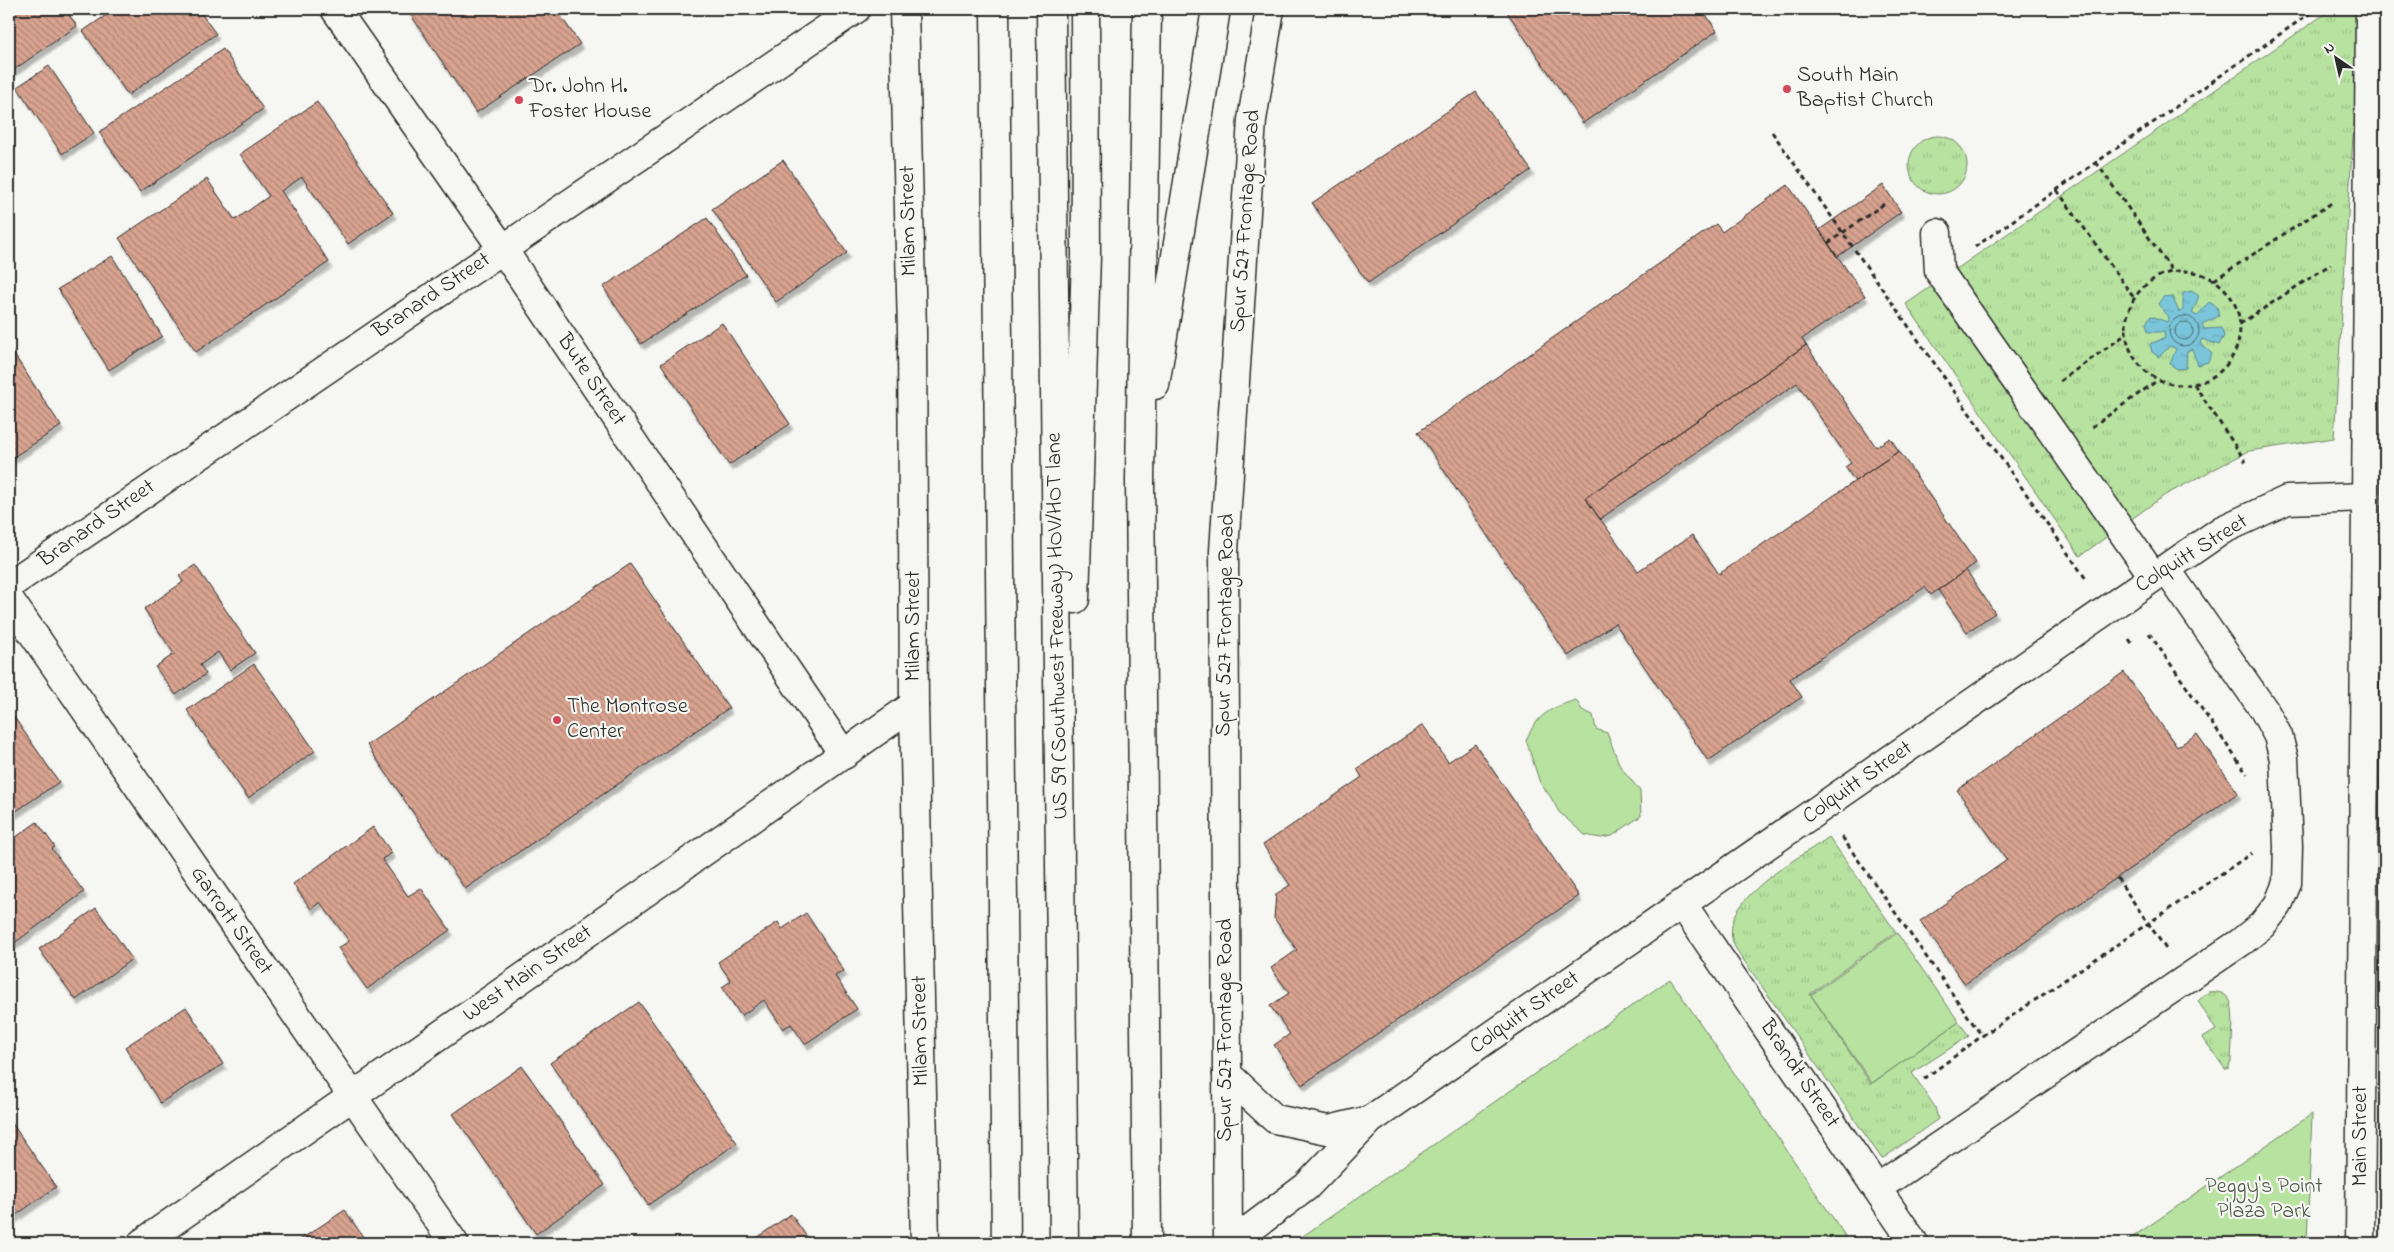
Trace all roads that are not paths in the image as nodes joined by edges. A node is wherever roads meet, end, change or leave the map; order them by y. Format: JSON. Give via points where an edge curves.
{"nodes":[{"id":1,"x":335,"y":9,"type":"edge"},
{"id":2,"x":856,"y":9,"type":"edge"},
{"id":3,"x":904,"y":9,"type":"edge"},
{"id":4,"x":978,"y":9,"type":"edge"},
{"id":5,"x":995,"y":9,"type":"edge"},
{"id":6,"x":1051,"y":9,"type":"edge"},
{"id":7,"x":1085,"y":9,"type":"edge"},
{"id":8,"x":1147,"y":9,"type":"edge"},
{"id":9,"x":1216,"y":9,"type":"edge"},
{"id":10,"x":1270,"y":9,"type":"edge"},
{"id":11,"x":2370,"y":9,"type":"edge"},
{"id":12,"x":995,"y":64,"type":"junction"},
{"id":13,"x":1937,"y":233,"type":"dead end"},
{"id":14,"x":502,"y":248,"type":"junction"},
{"id":15,"x":1140,"y":480,"type":"junction"},
{"id":16,"x":2366,"y":497,"type":"junction"},
{"id":17,"x":2160,"y":573,"type":"junction"},
{"id":18,"x":9,"y":585,"type":"edge"},
{"id":19,"x":9,"y":599,"type":"edge"},
{"id":20,"x":914,"y":705,"type":"junction"},
{"id":21,"x":844,"y":754,"type":"junction"},
{"id":22,"x":1683,"y":905,"type":"junction"},
{"id":23,"x":1062,"y":1015,"type":"junction"},
{"id":24,"x":1227,"y":1074,"type":"junction"},
{"id":25,"x":353,"y":1097,"type":"junction"},
{"id":26,"x":1370,"y":1120,"type":"junction"},
{"id":27,"x":1877,"y":1188,"type":"junction"},
{"id":28,"x":142,"y":1243,"type":"edge"},
{"id":29,"x":454,"y":1243,"type":"edge"},
{"id":30,"x":925,"y":1243,"type":"edge"},
{"id":31,"x":1006,"y":1243,"type":"edge"},
{"id":32,"x":1064,"y":1243,"type":"edge"},
{"id":33,"x":1147,"y":1243,"type":"edge"},
{"id":34,"x":1229,"y":1243,"type":"edge"},
{"id":35,"x":1914,"y":1243,"type":"edge"},
{"id":36,"x":2360,"y":1243,"type":"edge"}],
"edges":[{"from":1,"to":14,"type":"main road","name":"Bute Street"},
{"from":2,"to":14,"type":"main road","name":"Branard Street"},
{"from":3,"to":20,"type":"main road","name":"Milam Street","via":[[912,331]]},
{"from":4,"to":12,"type":"main road"},
{"from":5,"to":12,"type":"main road"},
{"from":6,"to":23,"type":"main road","name":"US 59 (Southwest Freeway) HOV/HOT lane"},
{"from":7,"to":23,"type":"main road","via":[[1086,256]]},
{"from":8,"to":15,"type":"main road"},
{"from":9,"to":15,"type":"main road"},
{"from":10,"to":24,"type":"main road","name":"Spur 527 Frontage Road","via":[[1252,120],[1224,551]]},
{"from":11,"to":16,"type":"main road","name":"Main Street"},
{"from":12,"to":31,"type":"main road"},
{"from":13,"to":17,"type":"main road","via":[[1940,271],[2063,448]]},
{"from":14,"to":18,"type":"main road","name":"Branard Street"},
{"from":14,"to":21,"type":"main road","name":"Bute Street"},
{"from":15,"to":33,"type":"main road"},
{"from":16,"to":17,"type":"main road","name":"Colquitt Street","via":[[2287,500],[2222,530]]},
{"from":16,"to":36,"type":"main road","name":"Main Street"},
{"from":17,"to":22,"type":"main road","name":"Colquitt Street"},
{"from":17,"to":27,"type":"main road","via":[[2264,710],[2278,736],[2284,769],[2288,846],[2287,883],[2278,905],[2262,925],[2187,979]]},
{"from":19,"to":25,"type":"main road","name":"Garrott Street"},
{"from":20,"to":21,"type":"main road","name":"West Main Street"},
{"from":20,"to":30,"type":"main road","name":"Milam Street"},
{"from":21,"to":25,"type":"main road","name":"West Main Street"},
{"from":22,"to":26,"type":"main road","name":"Colquitt Street"},
{"from":22,"to":27,"type":"main road","name":"Brandt Street"},
{"from":23,"to":32,"type":"main road","name":"US 59 (Southwest Freeway) HOV/HOT lane"},
{"from":24,"to":26,"type":"main road","name":"Colquitt Street","via":[[1275,1119],[1328,1130]]},
{"from":24,"to":34,"type":"main road","name":"Spur 527 Frontage Road"},
{"from":25,"to":28,"type":"main road","name":"West Main Street"},
{"from":25,"to":29,"type":"main road","name":"Garrott Street"},
{"from":26,"to":34,"type":"main road","name":"Colquitt Street","via":[[1306,1187]]},
{"from":27,"to":35,"type":"main road","name":"Brandt Street"}]}
